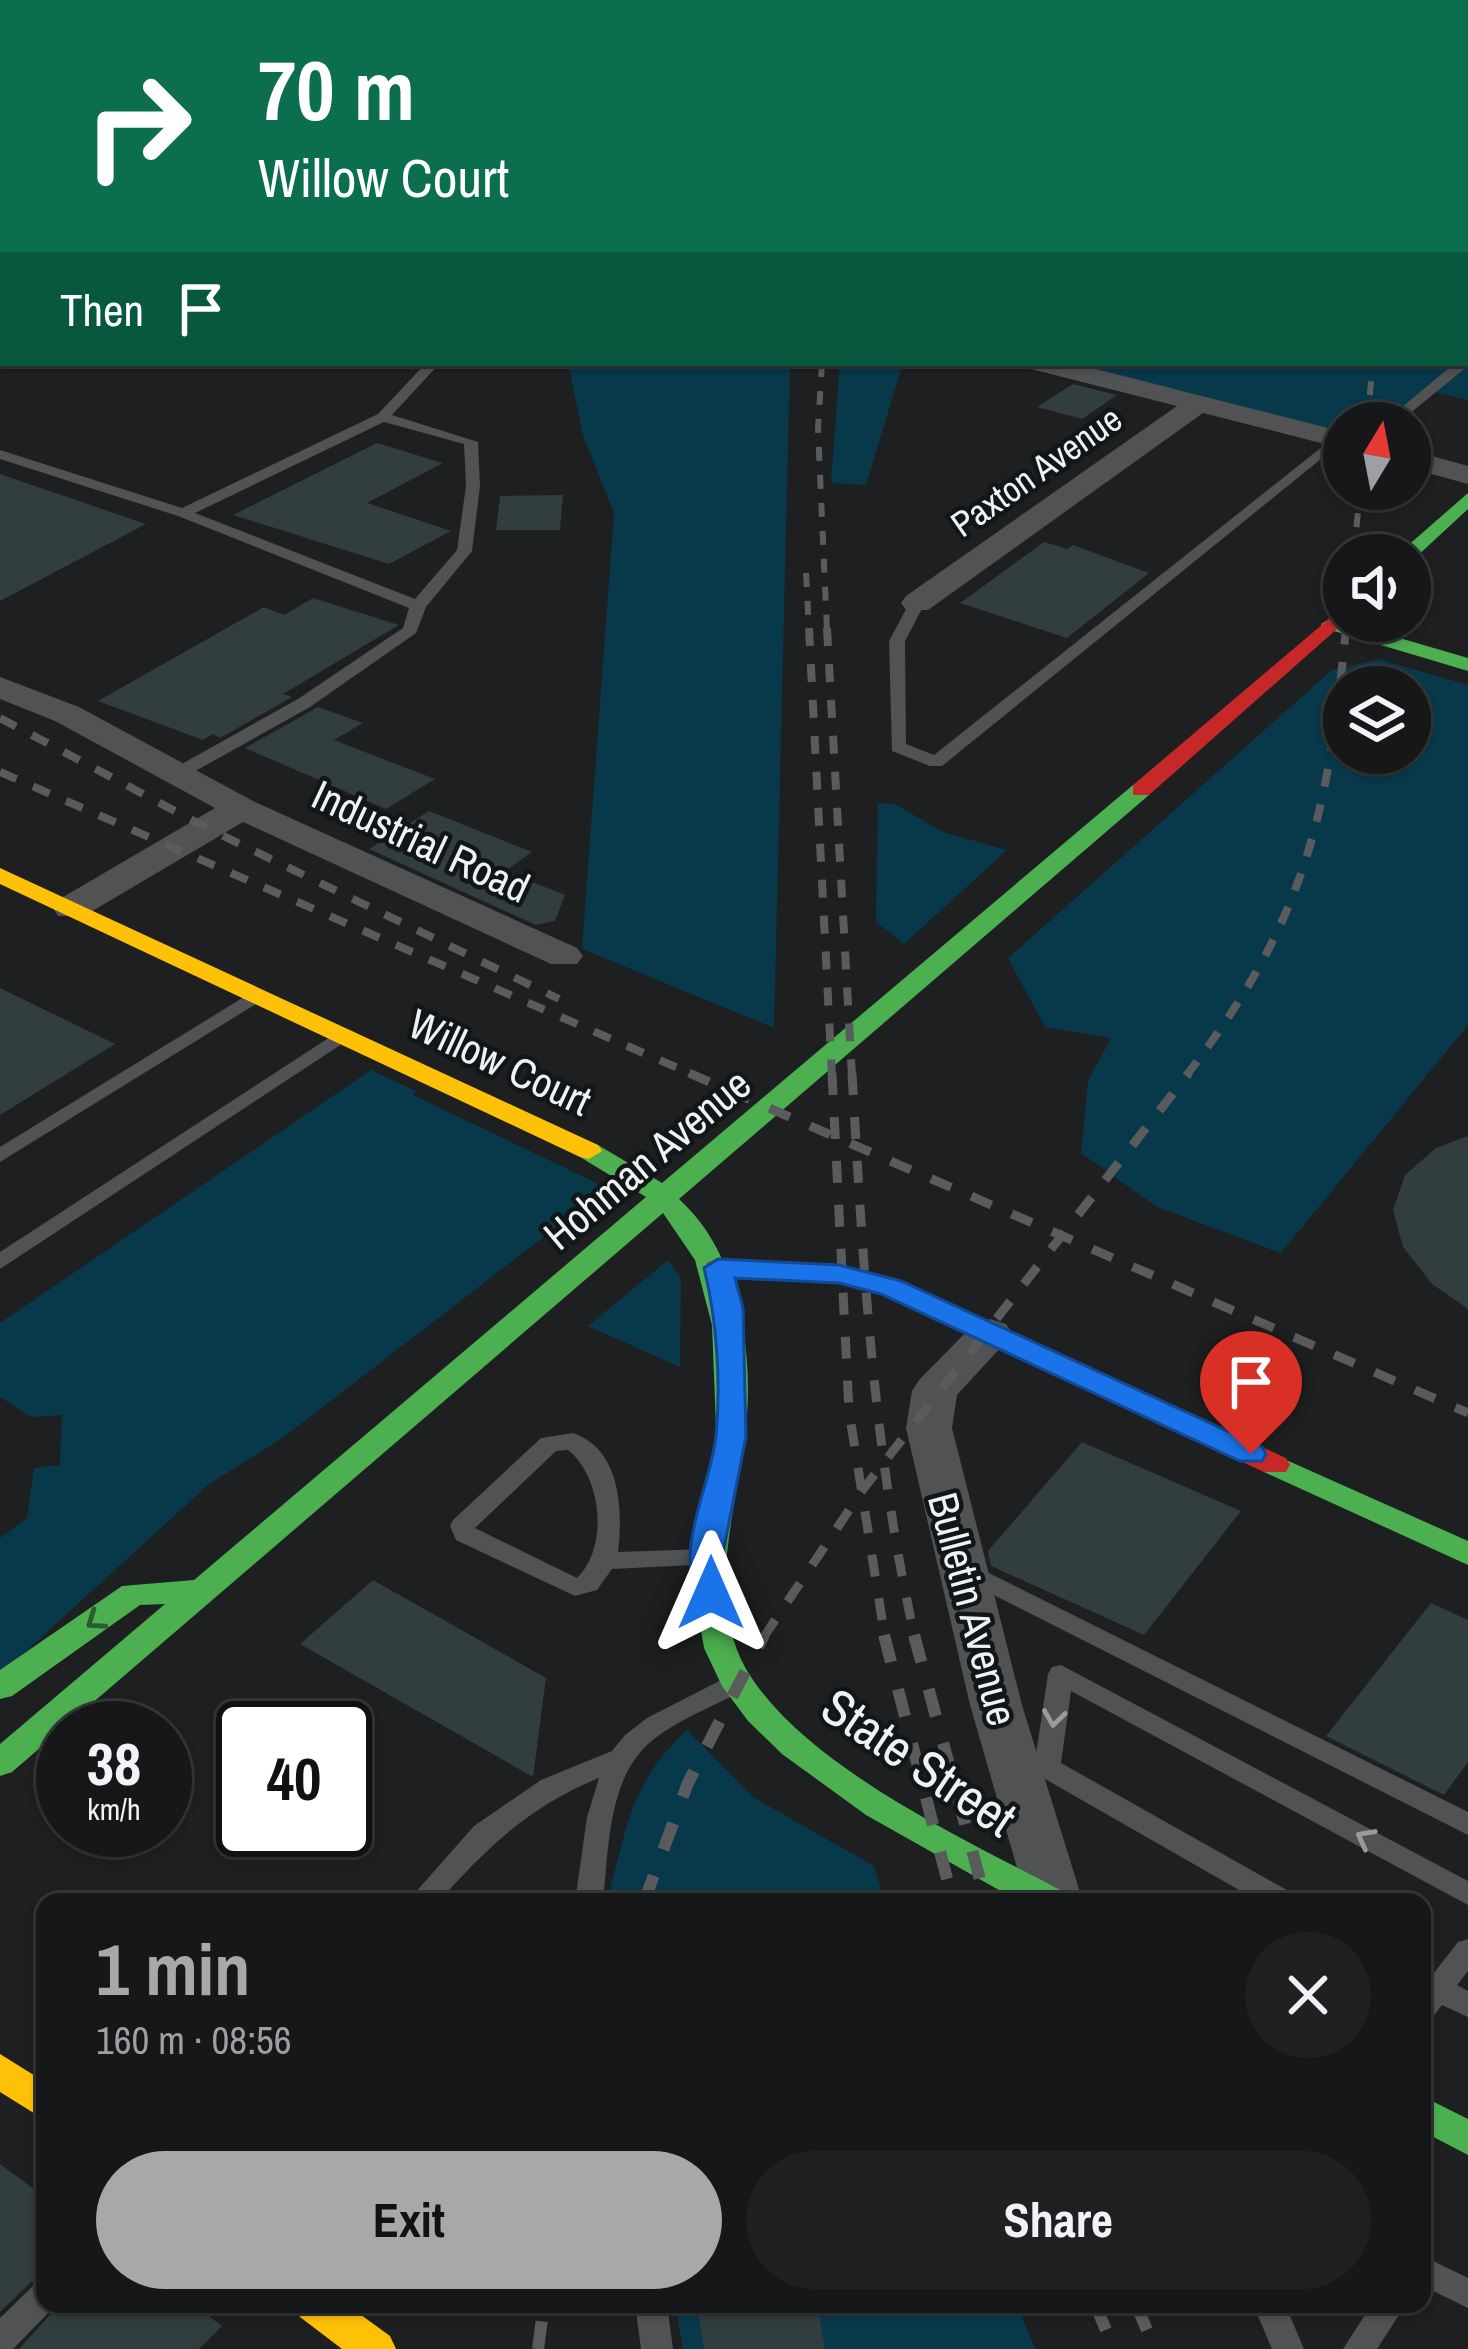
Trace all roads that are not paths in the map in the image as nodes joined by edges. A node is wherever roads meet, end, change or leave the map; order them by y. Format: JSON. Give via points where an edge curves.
{"nodes":[{"id":1,"x":430,"y":366,"type":"edge"},
{"id":2,"x":1052,"y":366,"type":"edge"},
{"id":3,"x":1460,"y":366,"type":"edge"},
{"id":4,"x":1416,"y":402,"type":"edge"},
{"id":5,"x":1200,"y":403,"type":"junction"},
{"id":6,"x":382,"y":417,"type":"junction"},
{"id":7,"x":1323,"y":436,"type":"edge"},
{"id":8,"x":0,"y":454,"type":"edge"},
{"id":9,"x":1323,"y":454,"type":"edge"},
{"id":10,"x":1431,"y":465,"type":"edge"},
{"id":11,"x":1468,"y":475,"type":"edge"},
{"id":12,"x":1468,"y":499,"type":"edge"},
{"id":13,"x":183,"y":513,"type":"junction"},
{"id":14,"x":1430,"y":534,"type":"edge"},
{"id":15,"x":917,"y":603,"type":"joint"},
{"id":16,"x":418,"y":606,"type":"junction"},
{"id":17,"x":1323,"y":630,"type":"edge"},
{"id":18,"x":1404,"y":642,"type":"edge"},
{"id":19,"x":1468,"y":665,"type":"edge"},
{"id":20,"x":0,"y":687,"type":"edge"},
{"id":21,"x":177,"y":774,"type":"junction"},
{"id":22,"x":241,"y":808,"type":"junction"},
{"id":23,"x":0,"y":875,"type":"edge"},
{"id":24,"x":71,"y":908,"type":"junction"},
{"id":25,"x":564,"y":956,"type":"dead end"},
{"id":26,"x":257,"y":994,"type":"junction"},
{"id":27,"x":344,"y":1034,"type":"junction"},
{"id":28,"x":0,"y":1156,"type":"edge"},
{"id":29,"x":0,"y":1262,"type":"edge"},
{"id":30,"x":718,"y":1268,"type":"junction"},
{"id":31,"x":990,"y":1334,"type":"junction"},
{"id":32,"x":1468,"y":1555,"type":"edge"},
{"id":33,"x":706,"y":1558,"type":"junction"},
{"id":34,"x":605,"y":1561,"type":"junction"},
{"id":35,"x":961,"y":1567,"type":"junction"},
{"id":36,"x":202,"y":1591,"type":"junction"},
{"id":37,"x":736,"y":1682,"type":"junction"},
{"id":38,"x":0,"y":1687,"type":"edge"},
{"id":39,"x":619,"y":1760,"type":"junction"},
{"id":40,"x":0,"y":1763,"type":"edge"},
{"id":41,"x":1468,"y":1824,"type":"edge"},
{"id":42,"x":429,"y":1893,"type":"edge"},
{"id":43,"x":590,"y":1893,"type":"edge"},
{"id":44,"x":1038,"y":1893,"type":"edge"},
{"id":45,"x":1051,"y":1893,"type":"edge"},
{"id":46,"x":1268,"y":1893,"type":"edge"},
{"id":47,"x":1468,"y":1894,"type":"edge"},
{"id":48,"x":1468,"y":1950,"type":"edge"},
{"id":49,"x":1431,"y":1989,"type":"edge"},
{"id":50,"x":1431,"y":1994,"type":"edge"},
{"id":51,"x":1468,"y":2005,"type":"edge"},
{"id":52,"x":0,"y":2070,"type":"edge"},
{"id":53,"x":36,"y":2097,"type":"edge"},
{"id":54,"x":1431,"y":2117,"type":"edge"},
{"id":55,"x":1468,"y":2138,"type":"edge"},
{"id":56,"x":1431,"y":2275,"type":"edge"},
{"id":57,"x":1468,"y":2294,"type":"edge"},
{"id":58,"x":36,"y":2304,"type":"edge"},
{"id":59,"x":325,"y":2313,"type":"edge"},
{"id":60,"x":326,"y":2313,"type":"edge"},
{"id":61,"x":652,"y":2313,"type":"edge"},
{"id":62,"x":1273,"y":2313,"type":"edge"},
{"id":63,"x":1384,"y":2313,"type":"edge"},
{"id":64,"x":0,"y":2341,"type":"edge"},
{"id":65,"x":312,"y":2349,"type":"edge"},
{"id":66,"x":374,"y":2349,"type":"edge"},
{"id":67,"x":656,"y":2349,"type":"edge"},
{"id":68,"x":1288,"y":2349,"type":"edge"},
{"id":69,"x":1359,"y":2349,"type":"edge"}],
"edges":[{"from":1,"to":6,"type":"lane"},
{"from":2,"to":5,"type":"street"},
{"from":3,"to":4,"type":"lane"},
{"from":5,"to":7,"type":"street"},
{"from":5,"to":15,"type":"street","name":"Paxton Avenue"},
{"from":6,"to":13,"type":"lane"},
{"from":6,"to":16,"type":"lane","via":[[471,442],[464,551]]},
{"from":8,"to":13,"type":"lane"},
{"from":9,"to":15,"type":"lane","via":[[936,762],[898,747],[897,641]]},
{"from":10,"to":11,"type":"street"},
{"from":12,"to":14,"type":"main road"},
{"from":13,"to":16,"type":"lane"},
{"from":16,"to":21,"type":"lane","via":[[410,630],[304,703]]},
{"from":17,"to":36,"type":"main road","name":"Hohman Avenue"},
{"from":18,"to":19,"type":"main road"},
{"from":20,"to":21,"type":"street","name":"Industrial Road"},
{"from":21,"to":22,"type":"street","name":"Industrial Road"},
{"from":22,"to":24,"type":"street"},
{"from":22,"to":25,"type":"street","name":"Industrial Road"},
{"from":23,"to":24,"type":"main road","name":"Willow Court"},
{"from":24,"to":26,"type":"main road","name":"Willow Court"},
{"from":26,"to":27,"type":"main road","name":"Willow Court"},
{"from":26,"to":28,"type":"lane"},
{"from":27,"to":29,"type":"lane"},
{"from":27,"to":30,"type":"main road","name":"Willow Court","via":[[621,1166],[677,1211]]},
{"from":30,"to":31,"type":"main road","via":[[864,1279]]},
{"from":30,"to":33,"type":"main road","name":"State Street","via":[[729,1308],[731,1437]]},
{"from":31,"to":32,"type":"main road"},
{"from":31,"to":35,"type":"street","name":"Bulletin Avenue","via":[[946,1375],[931,1406],[934,1462]]},
{"from":33,"to":34,"type":"lane"},
{"from":33,"to":37,"type":"main road","name":"State Street","via":[[716,1628]]},
{"from":34,"to":34,"type":"lane","via":[[589,1584],[575,1587],[462,1526],[549,1444],[573,1441],[597,1465],[611,1514]]},
{"from":35,"to":41,"type":"lane"},
{"from":35,"to":45,"type":"street","name":"Bulletin Avenue"},
{"from":36,"to":38,"type":"main road","one_way":true,"via":[[133,1594]]},
{"from":36,"to":40,"type":"main road","name":"Hohman Avenue"},
{"from":37,"to":39,"type":"lane","via":[[636,1739]]},
{"from":37,"to":44,"type":"main road","name":"State Street","via":[[823,1766]]},
{"from":39,"to":42,"type":"lane","via":[[550,1786],[484,1834]]},
{"from":39,"to":43,"type":"lane"},
{"from":47,"to":46,"type":"lane","one_way":true,"via":[[1061,1674],[1047,1768]]},
{"from":48,"to":49,"type":"lane"},
{"from":50,"to":51,"type":"lane"},
{"from":52,"to":53,"type":"main road"},
{"from":54,"to":55,"type":"main road"},
{"from":56,"to":57,"type":"lane"},
{"from":58,"to":64,"type":"lane"},
{"from":59,"to":65,"type":"lane"},
{"from":60,"to":66,"type":"main road"},
{"from":61,"to":67,"type":"lane"},
{"from":62,"to":68,"type":"lane"},
{"from":63,"to":69,"type":"lane"}]}
